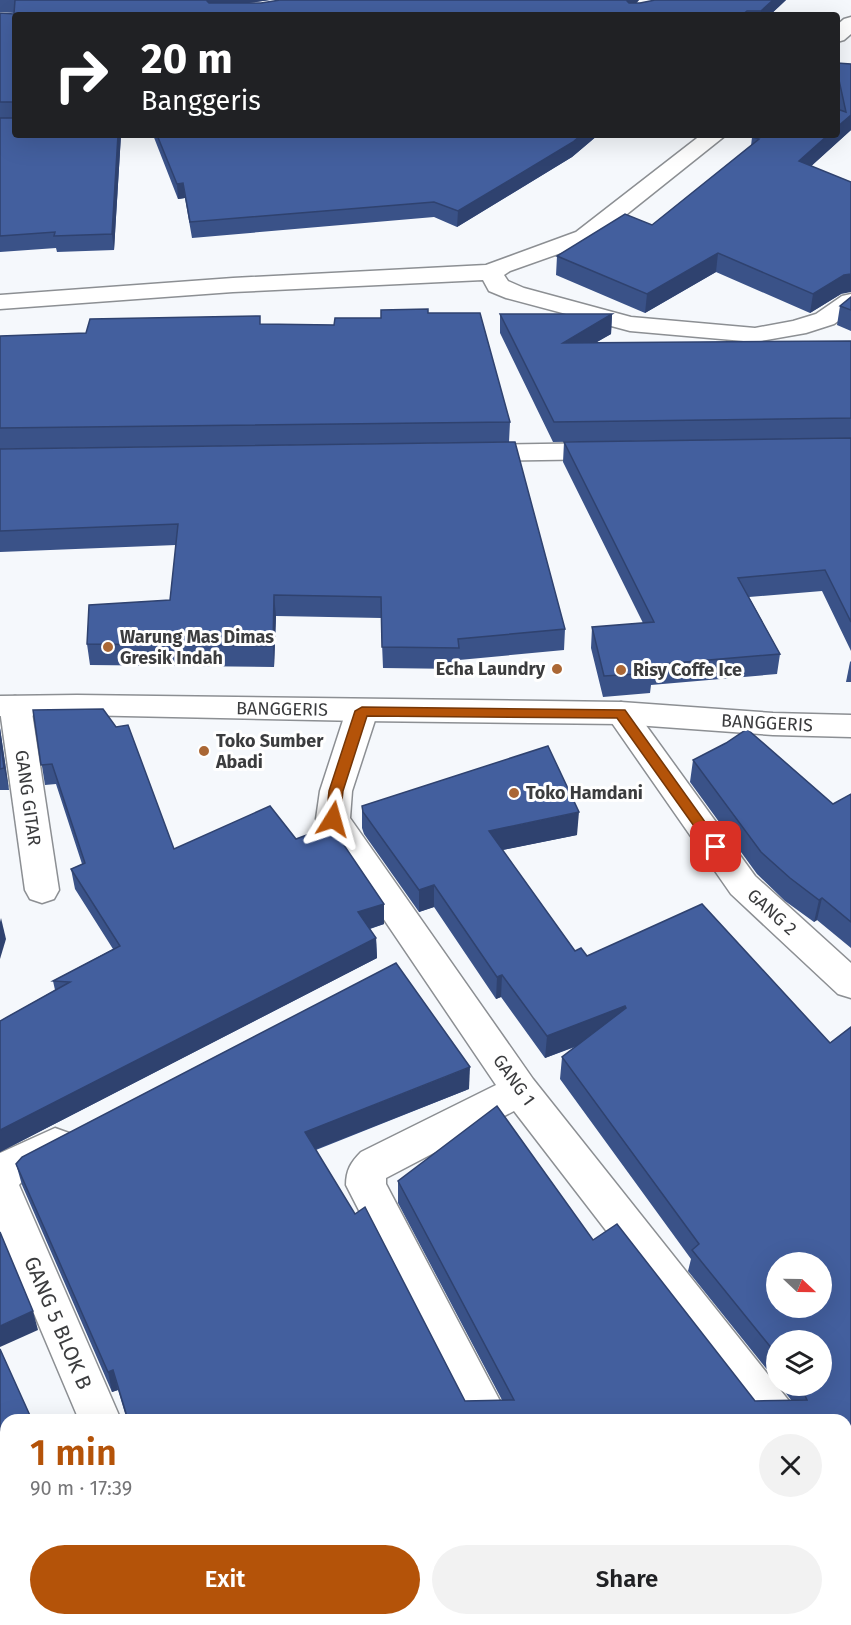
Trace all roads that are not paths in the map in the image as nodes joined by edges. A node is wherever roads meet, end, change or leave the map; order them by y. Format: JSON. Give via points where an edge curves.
{"nodes":[{"id":1,"x":851,"y":23,"type":"edge"},
{"id":2,"x":840,"y":33,"type":"edge"},
{"id":3,"x":711,"y":138,"type":"edge"},
{"id":4,"x":491,"y":272,"type":"junction"},
{"id":5,"x":851,"y":301,"type":"edge"},
{"id":6,"x":0,"y":302,"type":"edge"},
{"id":7,"x":634,"y":450,"type":"edge"},
{"id":8,"x":449,"y":453,"type":"edge"},
{"id":9,"x":7,"y":706,"type":"edge"},
{"id":10,"x":362,"y":711,"type":"junction"},
{"id":11,"x":621,"y":713,"type":"junction"},
{"id":12,"x":851,"y":726,"type":"edge"},
{"id":13,"x":42,"y":890,"type":"dead end"},
{"id":14,"x":851,"y":984,"type":"edge"},
{"id":15,"x":520,"y":1090,"type":"junction"},
{"id":16,"x":86,"y":1128,"type":"edge"},
{"id":17,"x":0,"y":1180,"type":"edge"},
{"id":18,"x":0,"y":1186,"type":"edge"},
{"id":19,"x":8,"y":1228,"type":"edge"},
{"id":20,"x":96,"y":1414,"type":"edge"},
{"id":21,"x":485,"y":1414,"type":"edge"},
{"id":22,"x":773,"y":1414,"type":"edge"}],
"edges":[{"from":1,"to":2,"type":"street"},
{"from":3,"to":4,"type":"street","via":[[584,237]]},
{"from":4,"to":5,"type":"street","via":[[498,286],[514,293],[630,324],[723,333],[755,335],[797,328],[825,319]]},
{"from":4,"to":6,"type":"street"},
{"from":7,"to":8,"type":"street"},
{"from":9,"to":10,"type":"street","name":"BANGGERIS"},
{"from":9,"to":13,"type":"street","name":"GANG GITAR"},
{"from":10,"to":11,"type":"street","name":"BANGGERIS"},
{"from":10,"to":15,"type":"street","name":"GANG 1","via":[[336,791],[333,819],[408,960]]},
{"from":11,"to":12,"type":"street","name":"BANGGERIS"},
{"from":11,"to":14,"type":"street","name":"GANG 2","via":[[743,885]]},
{"from":15,"to":21,"type":"street","via":[[375,1162],[366,1173],[366,1185]]},
{"from":15,"to":22,"type":"street","name":"GANG 1"},
{"from":16,"to":17,"type":"street","via":[[12,1166]]},
{"from":18,"to":19,"type":"street","name":"GANG 5 BLOK B"},
{"from":19,"to":20,"type":"street","name":"GANG 5 BLOK B"}]}
